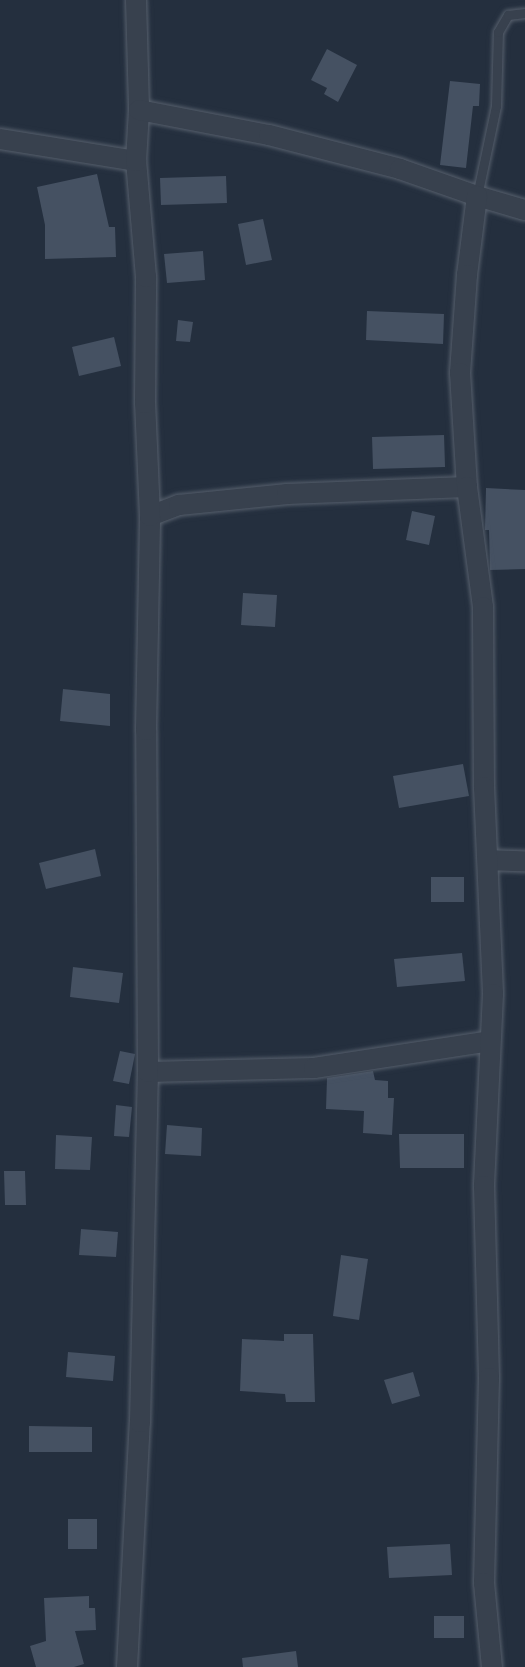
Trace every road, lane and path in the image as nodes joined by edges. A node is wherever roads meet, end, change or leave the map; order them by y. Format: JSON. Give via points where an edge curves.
{"nodes":[{"id":1,"x":136,"y":0,"type":"edge"},
{"id":2,"x":525,"y":14,"type":"edge"},
{"id":3,"x":139,"y":110,"type":"junction"},
{"id":4,"x":0,"y":139,"type":"edge"},
{"id":5,"x":136,"y":161,"type":"junction"},
{"id":6,"x":477,"y":196,"type":"junction"},
{"id":7,"x":525,"y":210,"type":"edge"},
{"id":8,"x":467,"y":487,"type":"junction"},
{"id":9,"x":150,"y":516,"type":"junction"},
{"id":10,"x":488,"y":860,"type":"junction"},
{"id":11,"x":525,"y":861,"type":"edge"},
{"id":12,"x":490,"y":1041,"type":"junction"},
{"id":13,"x":148,"y":1072,"type":"junction"},
{"id":14,"x":127,"y":1667,"type":"edge"},
{"id":15,"x":492,"y":1667,"type":"edge"}],
"edges":[{"from":1,"to":3,"type":"street"},
{"from":2,"to":6,"type":"lane","via":[[508,15],[498,32],[496,106]]},
{"from":3,"to":5,"type":"street"},
{"from":3,"to":6,"type":"street","via":[[269,135],[400,169]]},
{"from":4,"to":5,"type":"street"},
{"from":5,"to":9,"type":"street","via":[[146,277],[145,403]]},
{"from":6,"to":7,"type":"street"},
{"from":6,"to":8,"type":"street","via":[[460,373]]},
{"from":8,"to":9,"type":"street","via":[[287,494],[179,505]]},
{"from":8,"to":10,"type":"street","via":[[483,607]]},
{"from":9,"to":13,"type":"street","via":[[146,730]]},
{"from":10,"to":11,"type":"street"},
{"from":10,"to":12,"type":"street","via":[[493,994]]},
{"from":12,"to":13,"type":"street","via":[[314,1068]]},
{"from":12,"to":15,"type":"street","via":[[484,1186],[489,1378],[484,1583]]},
{"from":13,"to":14,"type":"street","via":[[140,1422]]}]}
